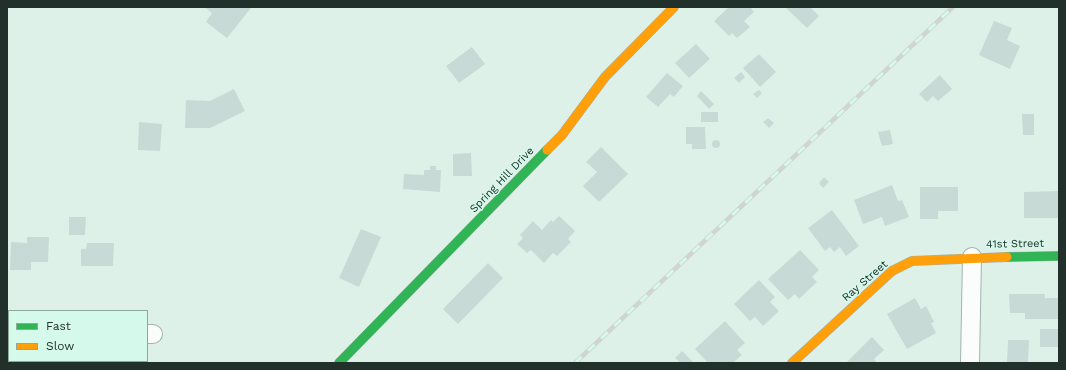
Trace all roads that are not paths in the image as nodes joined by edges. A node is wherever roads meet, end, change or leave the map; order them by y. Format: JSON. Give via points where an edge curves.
{"nodes":[{"id":1,"x":674,"y":7,"type":"edge"},
{"id":2,"x":1059,"y":256,"type":"edge"},
{"id":3,"x":972,"y":257,"type":"junction"},
{"id":4,"x":339,"y":363,"type":"edge"},
{"id":5,"x":792,"y":363,"type":"edge"},
{"id":6,"x":970,"y":363,"type":"edge"}],
"edges":[{"from":1,"to":4,"type":"street","name":"Spring Hill Drive","via":[[605,77],[562,135]]},
{"from":2,"to":3,"type":"street","name":"41st Street"},
{"from":3,"to":5,"type":"street","name":"Ray Street","via":[[912,260],[892,271]]},
{"from":3,"to":6,"type":"street"}]}
